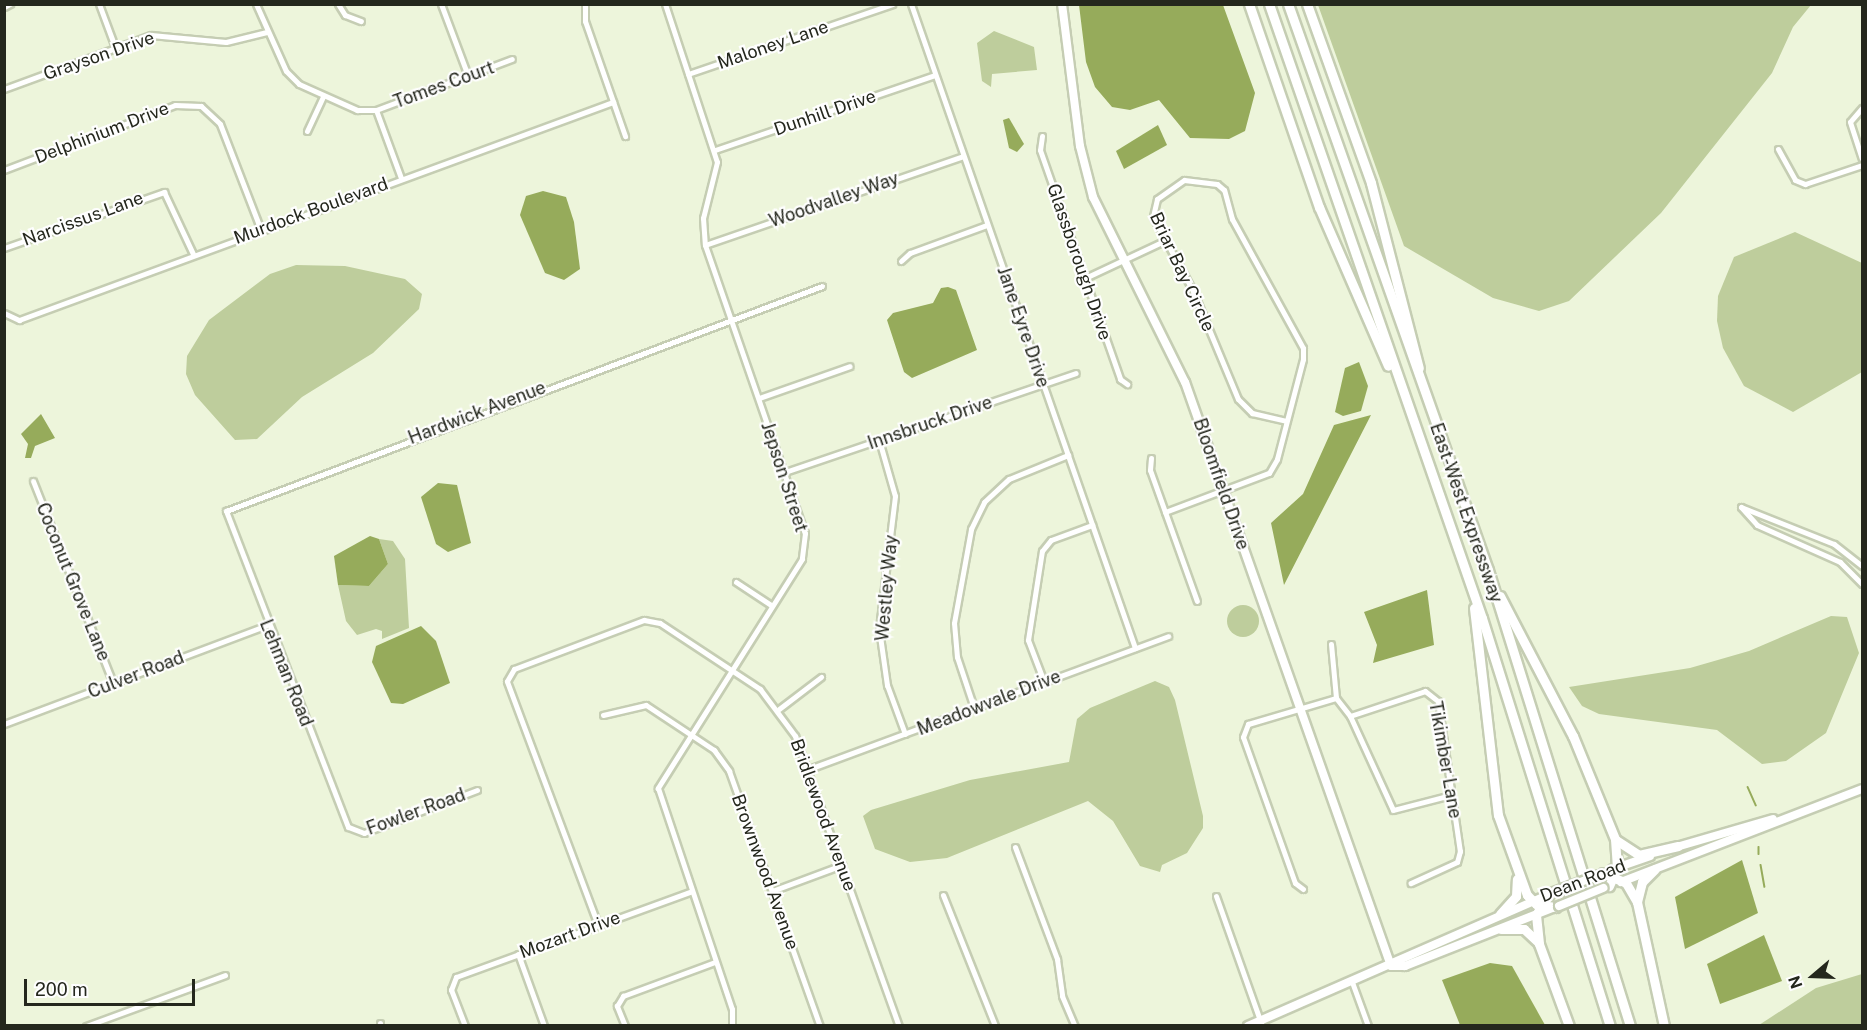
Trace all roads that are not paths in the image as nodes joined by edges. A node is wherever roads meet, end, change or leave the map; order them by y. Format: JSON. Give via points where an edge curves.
{"nodes":[{"id":1,"x":10,"y":4,"type":"edge"},
{"id":2,"x":99,"y":4,"type":"edge"},
{"id":3,"x":256,"y":4,"type":"edge"},
{"id":4,"x":338,"y":4,"type":"edge"},
{"id":5,"x":441,"y":4,"type":"edge"},
{"id":6,"x":585,"y":4,"type":"edge"},
{"id":7,"x":665,"y":4,"type":"edge"},
{"id":8,"x":892,"y":4,"type":"edge"},
{"id":9,"x":911,"y":4,"type":"edge"},
{"id":10,"x":1062,"y":4,"type":"edge"},
{"id":11,"x":1249,"y":4,"type":"edge"},
{"id":12,"x":1269,"y":4,"type":"edge"},
{"id":13,"x":1288,"y":4,"type":"edge"},
{"id":14,"x":1307,"y":4,"type":"edge"},
{"id":15,"x":4,"y":7,"type":"edge"},
{"id":16,"x":361,"y":21,"type":"dead end"},
{"id":17,"x":267,"y":32,"type":"junction"},
{"id":18,"x":115,"y":47,"type":"junction"},
{"id":19,"x":512,"y":59,"type":"dead end"},
{"id":20,"x":688,"y":74,"type":"junction"},
{"id":21,"x":935,"y":75,"type":"junction"},
{"id":22,"x":468,"y":76,"type":"junction"},
{"id":23,"x":4,"y":89,"type":"edge"},
{"id":24,"x":323,"y":96,"type":"junction"},
{"id":25,"x":613,"y":102,"type":"junction"},
{"id":26,"x":1863,"y":108,"type":"edge"},
{"id":27,"x":376,"y":110,"type":"junction"},
{"id":28,"x":307,"y":131,"type":"dead end"},
{"id":29,"x":625,"y":136,"type":"dead end"},
{"id":30,"x":1042,"y":136,"type":"dead end"},
{"id":31,"x":1778,"y":149,"type":"dead end"},
{"id":32,"x":715,"y":150,"type":"junction"},
{"id":33,"x":963,"y":156,"type":"junction"},
{"id":34,"x":1863,"y":158,"type":"edge"},
{"id":35,"x":1863,"y":165,"type":"edge"},
{"id":36,"x":4,"y":170,"type":"edge"},
{"id":37,"x":401,"y":178,"type":"junction"},
{"id":38,"x":987,"y":225,"type":"junction"},
{"id":39,"x":261,"y":230,"type":"junction"},
{"id":40,"x":1167,"y":240,"type":"junction"},
{"id":41,"x":705,"y":244,"type":"junction"},
{"id":42,"x":4,"y":248,"type":"edge"},
{"id":43,"x":193,"y":254,"type":"junction"},
{"id":44,"x":901,"y":261,"type":"dead end"},
{"id":45,"x":1124,"y":264,"type":"junction"},
{"id":46,"x":1085,"y":278,"type":"junction"},
{"id":47,"x":822,"y":286,"type":"dead end"},
{"id":48,"x":4,"y":313,"type":"edge"},
{"id":49,"x":731,"y":318,"type":"junction"},
{"id":50,"x":850,"y":366,"type":"dead end"},
{"id":51,"x":1076,"y":373,"type":"dead end"},
{"id":52,"x":1420,"y":379,"type":"junction"},
{"id":53,"x":1398,"y":383,"type":"junction"},
{"id":54,"x":1043,"y":384,"type":"junction"},
{"id":55,"x":1127,"y":384,"type":"dead end"},
{"id":56,"x":759,"y":398,"type":"junction"},
{"id":57,"x":1286,"y":421,"type":"junction"},
{"id":58,"x":879,"y":440,"type":"junction"},
{"id":59,"x":1068,"y":455,"type":"junction"},
{"id":60,"x":1151,"y":458,"type":"dead end"},
{"id":61,"x":785,"y":472,"type":"junction"},
{"id":62,"x":33,"y":481,"type":"dead end"},
{"id":63,"x":1224,"y":492,"type":"junction"},
{"id":64,"x":226,"y":512,"type":"joint"},
{"id":65,"x":1165,"y":512,"type":"junction"},
{"id":66,"x":1092,"y":525,"type":"junction"},
{"id":67,"x":1863,"y":566,"type":"edge"},
{"id":68,"x":1488,"y":570,"type":"junction"},
{"id":69,"x":736,"y":582,"type":"dead end"},
{"id":70,"x":1863,"y":584,"type":"edge"},
{"id":71,"x":1472,"y":597,"type":"junction"},
{"id":72,"x":1197,"y":601,"type":"dead end"},
{"id":73,"x":771,"y":605,"type":"junction"},
{"id":74,"x":267,"y":625,"type":"junction"},
{"id":75,"x":1168,"y":636,"type":"dead end"},
{"id":76,"x":1331,"y":644,"type":"dead end"},
{"id":77,"x":1135,"y":648,"type":"junction"},
{"id":78,"x":730,"y":668,"type":"junction"},
{"id":79,"x":821,"y":678,"type":"dead end"},
{"id":80,"x":1044,"y":682,"type":"junction"},
{"id":81,"x":113,"y":683,"type":"junction"},
{"id":82,"x":1336,"y":698,"type":"junction"},
{"id":83,"x":1299,"y":706,"type":"junction"},
{"id":84,"x":974,"y":708,"type":"junction"},
{"id":85,"x":779,"y":710,"type":"junction"},
{"id":86,"x":603,"y":715,"type":"dead end"},
{"id":87,"x":1350,"y":716,"type":"junction"},
{"id":88,"x":4,"y":724,"type":"edge"},
{"id":89,"x":690,"y":732,"type":"junction"},
{"id":90,"x":905,"y":734,"type":"junction"},
{"id":91,"x":809,"y":769,"type":"junction"},
{"id":92,"x":1863,"y":789,"type":"edge"},
{"id":93,"x":477,"y":790,"type":"dead end"},
{"id":94,"x":1451,"y":795,"type":"junction"},
{"id":95,"x":1784,"y":816,"type":"junction"},
{"id":96,"x":354,"y":832,"type":"joint"},
{"id":97,"x":1615,"y":839,"type":"junction"},
{"id":98,"x":1678,"y":846,"type":"junction"},
{"id":99,"x":1015,"y":847,"type":"dead end"},
{"id":100,"x":842,"y":865,"type":"junction"},
{"id":101,"x":1655,"y":869,"type":"junction"},
{"id":102,"x":1601,"y":874,"type":"joint"},
{"id":103,"x":1619,"y":874,"type":"junction"},
{"id":104,"x":1517,"y":876,"type":"junction"},
{"id":105,"x":1411,"y":884,"type":"dead end"},
{"id":106,"x":1606,"y":887,"type":"joint"},
{"id":107,"x":1303,"y":890,"type":"dead end"},
{"id":108,"x":772,"y":891,"type":"junction"},
{"id":109,"x":690,"y":892,"type":"junction"},
{"id":110,"x":1552,"y":893,"type":"joint"},
{"id":111,"x":943,"y":895,"type":"dead end"},
{"id":112,"x":1216,"y":896,"type":"dead end"},
{"id":113,"x":1637,"y":902,"type":"junction"},
{"id":114,"x":1536,"y":903,"type":"junction"},
{"id":115,"x":1558,"y":906,"type":"junction"},
{"id":116,"x":1500,"y":914,"type":"junction"},
{"id":117,"x":1536,"y":915,"type":"junction"},
{"id":118,"x":598,"y":925,"type":"junction"},
{"id":119,"x":1501,"y":929,"type":"junction"},
{"id":120,"x":1539,"y":944,"type":"junction"},
{"id":121,"x":518,"y":954,"type":"junction"},
{"id":122,"x":715,"y":962,"type":"junction"},
{"id":123,"x":1391,"y":966,"type":"junction"},
{"id":124,"x":225,"y":975,"type":"dead end"},
{"id":125,"x":1352,"y":982,"type":"junction"},
{"id":126,"x":1261,"y":1023,"type":"edge"},
{"id":127,"x":86,"y":1026,"type":"edge"},
{"id":128,"x":465,"y":1026,"type":"edge"},
{"id":129,"x":544,"y":1026,"type":"edge"},
{"id":130,"x":625,"y":1026,"type":"edge"},
{"id":131,"x":732,"y":1026,"type":"edge"},
{"id":132,"x":820,"y":1026,"type":"edge"},
{"id":133,"x":899,"y":1026,"type":"edge"},
{"id":134,"x":995,"y":1026,"type":"edge"},
{"id":135,"x":1075,"y":1026,"type":"edge"},
{"id":136,"x":1248,"y":1026,"type":"edge"},
{"id":137,"x":1368,"y":1026,"type":"edge"},
{"id":138,"x":1569,"y":1026,"type":"edge"},
{"id":139,"x":1610,"y":1026,"type":"edge"},
{"id":140,"x":1630,"y":1026,"type":"edge"},
{"id":141,"x":1664,"y":1026,"type":"edge"}],
"edges":[{"from":1,"to":15,"type":"street"},
{"from":2,"to":18,"type":"street"},
{"from":3,"to":17,"type":"street"},
{"from":4,"to":16,"type":"street","via":[[345,15]]},
{"from":5,"to":22,"type":"street"},
{"from":6,"to":25,"type":"street","via":[[585,21]]},
{"from":7,"to":20,"type":"street","name":"Jepson Street"},
{"from":8,"to":20,"type":"street","name":"Maloney Lane"},
{"from":9,"to":21,"type":"street","name":"Jane Eyre Drive"},
{"from":10,"to":45,"type":"street","name":"Bloomfield Drive","via":[[1086,175]]},
{"from":11,"to":53,"type":"highway","via":[[1319,207]]},
{"from":12,"to":53,"type":"highway","name":"East-West Expressway"},
{"from":13,"to":52,"type":"highway","name":"East-West Expressway"},
{"from":14,"to":52,"type":"highway","via":[[1392,253]]},
{"from":17,"to":18,"type":"street","name":"Grayson Drive","via":[[226,42],[162,34]]},
{"from":17,"to":24,"type":"street","via":[[286,71]]},
{"from":18,"to":23,"type":"street","name":"Grayson Drive"},
{"from":19,"to":22,"type":"street","name":"Tomes Court"},
{"from":20,"to":32,"type":"street","name":"Jepson Street"},
{"from":21,"to":32,"type":"street","name":"Dunhill Drive"},
{"from":21,"to":33,"type":"street","name":"Jane Eyre Drive"},
{"from":22,"to":27,"type":"street","name":"Tomes Court"},
{"from":24,"to":27,"type":"street","via":[[357,110]]},
{"from":24,"to":28,"type":"street"},
{"from":25,"to":29,"type":"street"},
{"from":25,"to":37,"type":"street","name":"Murdock Boulevard"},
{"from":26,"to":34,"type":"street","via":[[1850,122]]},
{"from":27,"to":37,"type":"street"},
{"from":30,"to":46,"type":"street","name":"Glassborough Drive","via":[[1040,150]]},
{"from":31,"to":35,"type":"street","via":[[1795,180],[1805,184]]},
{"from":32,"to":41,"type":"street","name":"Jepson Street","via":[[717,174],[703,218]]},
{"from":33,"to":38,"type":"street","name":"Jane Eyre Drive"},
{"from":33,"to":41,"type":"street","name":"Woodvalley Way"},
{"from":36,"to":39,"type":"street","name":"Delphinium Drive","via":[[175,105],[201,106],[220,124]]},
{"from":37,"to":39,"type":"street","name":"Murdock Boulevard"},
{"from":38,"to":44,"type":"street","via":[[910,253]]},
{"from":38,"to":54,"type":"street","name":"Jane Eyre Drive"},
{"from":39,"to":43,"type":"street","name":"Murdock Boulevard"},
{"from":40,"to":45,"type":"street"},
{"from":40,"to":57,"type":"street","name":"Briar Bay Circle","via":[[1243,406]]},
{"from":40,"to":57,"type":"street","name":"Briar Bay Circle","via":[[1153,216],[1157,199],[1189,178],[1224,190],[1232,219],[1303,348]]},
{"from":41,"to":49,"type":"street","name":"Jepson Street"},
{"from":42,"to":43,"type":"street","name":"Narcissus Lane","via":[[164,192]]},
{"from":43,"to":48,"type":"street","name":"Murdock Boulevard","via":[[11,319]]},
{"from":45,"to":46,"type":"street"},
{"from":45,"to":63,"type":"street","name":"Bloomfield Drive","via":[[1176,359]]},
{"from":46,"to":55,"type":"street","name":"Glassborough Drive","via":[[1120,379]]},
{"from":47,"to":49,"type":"street","name":"Hardwick Avenue"},
{"from":49,"to":56,"type":"street","name":"Jepson Street"},
{"from":49,"to":64,"type":"street","name":"Hardwick Avenue"},
{"from":50,"to":56,"type":"street"},
{"from":51,"to":54,"type":"street","name":"Innsbruck Drive"},
{"from":52,"to":68,"type":"highway","name":"East-West Expressway"},
{"from":53,"to":71,"type":"highway","name":"East-West Expressway"},
{"from":54,"to":58,"type":"street","name":"Innsbruck Drive"},
{"from":54,"to":59,"type":"street","name":"Jane Eyre Drive"},
{"from":56,"to":61,"type":"street","name":"Jepson Street"},
{"from":57,"to":63,"type":"street","name":"Briar Bay Circle","via":[[1269,473]]},
{"from":58,"to":61,"type":"street","name":"Innsbruck Drive"},
{"from":58,"to":90,"type":"street","name":"Westley Way","via":[[895,496],[879,628],[887,685]]},
{"from":59,"to":66,"type":"street","name":"Jane Eyre Drive"},
{"from":59,"to":84,"type":"street","via":[[1009,479],[984,502],[971,529],[954,623],[957,657]]},
{"from":60,"to":65,"type":"street"},
{"from":61,"to":73,"type":"street","name":"Jepson Street","via":[[806,533],[802,559]]},
{"from":62,"to":81,"type":"street","name":"Coconut Grove Lane"},
{"from":63,"to":65,"type":"street","name":"Briar Bay Circle"},
{"from":63,"to":83,"type":"street","name":"Bloomfield Drive"},
{"from":64,"to":74,"type":"street","name":"Lehman Road"},
{"from":65,"to":72,"type":"street"},
{"from":66,"to":77,"type":"street","name":"Jane Eyre Drive"},
{"from":66,"to":80,"type":"street","via":[[1052,540],[1042,551],[1028,640]]},
{"from":67,"to":70,"type":"street","via":[[1834,544],[1741,507],[1757,525],[1840,562]]},
{"from":68,"to":97,"type":"highway","via":[[1573,736]]},
{"from":68,"to":140,"type":"highway","name":"East-West Expressway"},
{"from":69,"to":73,"type":"street"},
{"from":71,"to":104,"type":"highway","via":[[1492,782]]},
{"from":71,"to":139,"type":"highway","name":"East-West Expressway"},
{"from":73,"to":78,"type":"street","name":"Jepson Street"},
{"from":74,"to":81,"type":"street","name":"Culver Road"},
{"from":74,"to":96,"type":"street","name":"Lehman Road","via":[[345,822]]},
{"from":75,"to":77,"type":"street","name":"Meadowvale Drive"},
{"from":76,"to":82,"type":"street"},
{"from":77,"to":80,"type":"street","name":"Meadowvale Drive"},
{"from":78,"to":85,"type":"street","name":"Bridlewood Avenue"},
{"from":78,"to":89,"type":"street","name":"Jepson Street"},
{"from":78,"to":118,"type":"street","name":"Bridlewood Avenue","via":[[660,623],[644,620],[510,673],[507,681]]},
{"from":79,"to":85,"type":"street"},
{"from":80,"to":84,"type":"street","name":"Meadowvale Drive"},
{"from":81,"to":88,"type":"street","name":"Culver Road"},
{"from":82,"to":83,"type":"street"},
{"from":82,"to":87,"type":"street"},
{"from":83,"to":107,"type":"street","via":[[1248,724],[1243,737],[1294,883]]},
{"from":83,"to":123,"type":"street","name":"Bloomfield Drive"},
{"from":84,"to":90,"type":"street","name":"Meadowvale Drive"},
{"from":85,"to":91,"type":"street","name":"Bridlewood Avenue"},
{"from":86,"to":89,"type":"street","name":"Brownwood Avenue","via":[[646,705]]},
{"from":87,"to":94,"type":"street","via":[[1393,810]]},
{"from":87,"to":94,"type":"street","name":"Tikimber Lane","via":[[1432,692]]},
{"from":89,"to":108,"type":"street","name":"Brownwood Avenue","via":[[729,771]]},
{"from":89,"to":109,"type":"street","name":"Jepson Street","via":[[658,788]]},
{"from":90,"to":91,"type":"street","name":"Meadowvale Drive"},
{"from":91,"to":100,"type":"street","name":"Bridlewood Avenue"},
{"from":92,"to":95,"type":"street","name":"Dean Road"},
{"from":93,"to":96,"type":"street","name":"Fowler Road","via":[[371,831]]},
{"from":94,"to":105,"type":"street","name":"Tikimber Lane","via":[[1457,862]]},
{"from":95,"to":98,"type":"street","name":"Dean Road"},
{"from":95,"to":101,"type":"street","name":"Dean Road"},
{"from":97,"to":98,"type":"highway","via":[[1639,855]]},
{"from":97,"to":103,"type":"highway"},
{"from":98,"to":103,"type":"street","name":"Dean Road"},
{"from":99,"to":135,"type":"street","via":[[1057,958],[1062,996]]},
{"from":100,"to":108,"type":"street"},
{"from":100,"to":133,"type":"street","name":"Bridlewood Avenue"},
{"from":101,"to":103,"type":"street","name":"Dean Road"},
{"from":101,"to":113,"type":"highway","via":[[1642,882]]},
{"from":102,"to":103,"type":"highway"},
{"from":102,"to":110,"type":"street","name":"Dean Road","bridge":true},
{"from":103,"to":106,"type":"highway"},
{"from":103,"to":113,"type":"highway"},
{"from":104,"to":114,"type":"highway"},
{"from":104,"to":116,"type":"highway","via":[[1516,896]]},
{"from":106,"to":115,"type":"street","name":"Dean Road","bridge":true},
{"from":108,"to":132,"type":"street","name":"Brownwood Avenue"},
{"from":109,"to":118,"type":"street","name":"Mozart Drive"},
{"from":109,"to":122,"type":"street","name":"Jepson Street"},
{"from":110,"to":114,"type":"highway"},
{"from":111,"to":134,"type":"street"},
{"from":112,"to":126,"type":"street"},
{"from":113,"to":141,"type":"highway"},
{"from":114,"to":115,"type":"highway"},
{"from":114,"to":116,"type":"street","name":"Dean Road"},
{"from":114,"to":117,"type":"highway"},
{"from":115,"to":117,"type":"street","name":"Dean Road"},
{"from":116,"to":123,"type":"street","name":"Dean Road"},
{"from":117,"to":119,"type":"street","name":"Dean Road"},
{"from":117,"to":120,"type":"highway"},
{"from":118,"to":121,"type":"street","name":"Mozart Drive"},
{"from":119,"to":120,"type":"highway","via":[[1524,929]]},
{"from":119,"to":123,"type":"street","name":"Dean Road","via":[[1404,966]]},
{"from":120,"to":138,"type":"highway"},
{"from":121,"to":128,"type":"street","name":"Mozart Drive","via":[[451,982]]},
{"from":121,"to":129,"type":"street"},
{"from":122,"to":130,"type":"street","via":[[622,996],[618,1006]]},
{"from":122,"to":131,"type":"street","name":"Jepson Street"},
{"from":123,"to":125,"type":"street","name":"Dean Road"},
{"from":124,"to":127,"type":"street"},
{"from":125,"to":126,"type":"street","name":"Dean Road"},
{"from":125,"to":137,"type":"street"},
{"from":126,"to":136,"type":"street","name":"Dean Road"}]}
